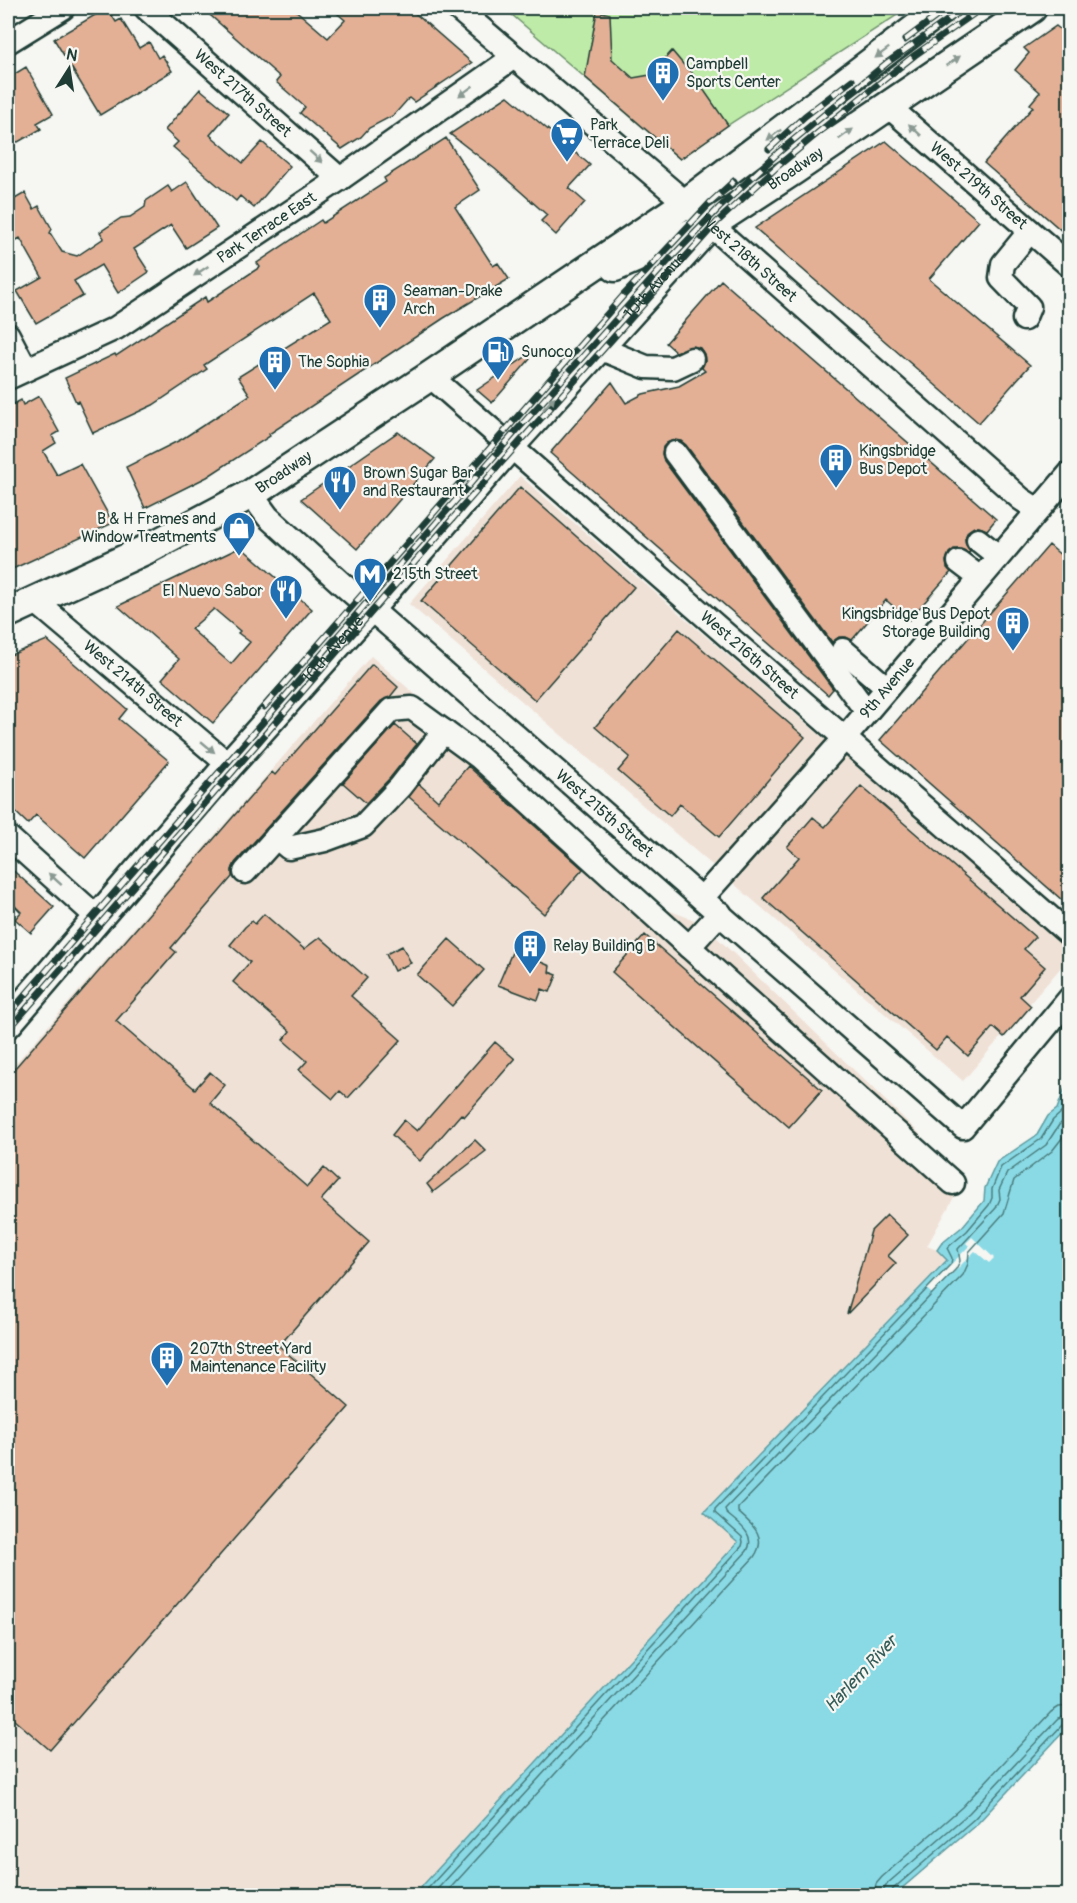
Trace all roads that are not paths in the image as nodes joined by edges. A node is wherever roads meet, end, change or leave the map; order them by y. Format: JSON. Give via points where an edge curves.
{"nodes":[{"id":1,"x":63,"y":8,"type":"edge"},
{"id":2,"x":146,"y":8,"type":"edge"},
{"id":3,"x":457,"y":8,"type":"edge"},
{"id":4,"x":943,"y":8,"type":"edge"},
{"id":5,"x":1032,"y":8,"type":"edge"},
{"id":6,"x":8,"y":42,"type":"edge"},
{"id":7,"x":514,"y":57,"type":"junction"},
{"id":8,"x":887,"y":105,"type":"junction"},
{"id":9,"x":340,"y":179,"type":"junction"},
{"id":10,"x":686,"y":203,"type":"junction"},
{"id":11,"x":710,"y":225,"type":"junction"},
{"id":12,"x":1030,"y":231,"type":"junction"},
{"id":13,"x":1070,"y":266,"type":"edge"},
{"id":14,"x":542,"y":300,"type":"junction"},
{"id":15,"x":1024,"y":319,"type":"dead end"},
{"id":16,"x":8,"y":335,"type":"edge"},
{"id":17,"x":599,"y":348,"type":"junction"},
{"id":18,"x":692,"y":359,"type":"dead end"},
{"id":19,"x":17,"y":374,"type":"edge"},
{"id":20,"x":430,"y":376,"type":"junction"},
{"id":21,"x":509,"y":447,"type":"junction"},
{"id":22,"x":675,"y":453,"type":"dead end"},
{"id":23,"x":1070,"y":473,"type":"edge"},
{"id":24,"x":251,"y":494,"type":"junction"},
{"id":25,"x":1038,"y":510,"type":"junction"},
{"id":26,"x":978,"y":540,"type":"dead end"},
{"id":27,"x":998,"y":556,"type":"junction"},
{"id":28,"x":959,"y":562,"type":"dead end"},
{"id":29,"x":980,"y":578,"type":"junction"},
{"id":30,"x":35,"y":601,"type":"junction"},
{"id":31,"x":370,"y":608,"type":"junction"},
{"id":32,"x":8,"y":613,"type":"edge"},
{"id":33,"x":843,"y":650,"type":"dead end"},
{"id":34,"x":887,"y":688,"type":"junction"},
{"id":35,"x":867,"y":712,"type":"junction"},
{"id":36,"x":444,"y":731,"type":"junction"},
{"id":37,"x":844,"y":739,"type":"junction"},
{"id":38,"x":229,"y":765,"type":"junction"},
{"id":39,"x":8,"y":837,"type":"edge"},
{"id":40,"x":276,"y":837,"type":"junction"},
{"id":41,"x":245,"y":872,"type":"dead end"},
{"id":42,"x":702,"y":898,"type":"junction"},
{"id":43,"x":720,"y":913,"type":"junction"},
{"id":44,"x":98,"y":918,"type":"junction"},
{"id":45,"x":1070,"y":935,"type":"edge"},
{"id":46,"x":689,"y":947,"type":"junction"},
{"id":47,"x":1070,"y":998,"type":"edge"},
{"id":48,"x":8,"y":1023,"type":"edge"},
{"id":49,"x":953,"y":1184,"type":"dead end"}],
"edges":[{"from":1,"to":6,"type":"street"},
{"from":2,"to":9,"type":"street","name":"West 217th Street","one_way":true},
{"from":3,"to":7,"type":"street","name":"West 218th Street"},
{"from":4,"to":10,"type":"main road","name":"Broadway","one_way":true},
{"from":8,"to":5,"type":"main road","name":"Broadway","one_way":true},
{"from":7,"to":9,"type":"street","name":"Park Terrace East","one_way":true},
{"from":7,"to":10,"type":"street","name":"West 218th Street"},
{"from":11,"to":8,"type":"main road","name":"Broadway","one_way":true},
{"from":12,"to":8,"type":"street","name":"West 219th Street","one_way":true},
{"from":9,"to":19,"type":"street","name":"Park Terrace East","one_way":true,"via":[[116,328]]},
{"from":10,"to":11,"type":"street","name":"West 218th Street"},
{"from":10,"to":14,"type":"main road","name":"Broadway"},
{"from":11,"to":14,"type":"main road","name":"Broadway"},
{"from":11,"to":17,"type":"main road","name":"10th Avenue"},
{"from":11,"to":25,"type":"street","name":"West 218th Street"},
{"from":12,"to":13,"type":"street","name":"West 219th Street"},
{"from":12,"to":15,"type":"street","via":[[1003,264],[1001,278],[1029,307]]},
{"from":14,"to":20,"type":"main road","name":"Broadway"},
{"from":16,"to":19,"type":"street"},
{"from":17,"to":18,"type":"street","via":[[646,367],[673,368]]},
{"from":21,"to":17,"type":"main road","name":"10th Avenue","one_way":true},
{"from":20,"to":21,"type":"street","name":"West 216th Street"},
{"from":20,"to":24,"type":"main road","name":"Broadway"},
{"from":21,"to":31,"type":"main road","name":"10th Avenue"},
{"from":21,"to":37,"type":"street","name":"West 216th Street"},
{"from":22,"to":35,"type":"street"},
{"from":23,"to":25,"type":"street","name":"9th Avenue"},
{"from":24,"to":30,"type":"main road","name":"Broadway","via":[[145,550]]},
{"from":24,"to":31,"type":"street","name":"West 215th Street","via":[[268,517]]},
{"from":25,"to":27,"type":"street","name":"9th Avenue"},
{"from":26,"to":27,"type":"street"},
{"from":27,"to":29,"type":"street","name":"9th Avenue"},
{"from":28,"to":29,"type":"street"},
{"from":29,"to":34,"type":"street","name":"9th Avenue"},
{"from":30,"to":32,"type":"main road","name":"Broadway"},
{"from":30,"to":38,"type":"street","name":"West 214th Street","one_way":true},
{"from":31,"to":38,"type":"main road","name":"10th Avenue"},
{"from":31,"to":42,"type":"street","name":"West 215th Street"},
{"from":33,"to":34,"type":"street"},
{"from":34,"to":35,"type":"street","name":"9th Avenue"},
{"from":35,"to":37,"type":"street","name":"9th Avenue"},
{"from":36,"to":40,"type":"street","via":[[363,826],[289,848]]},
{"from":36,"to":40,"type":"street","via":[[412,708],[391,710]]},
{"from":36,"to":46,"type":"street","via":[[479,757]]},
{"from":37,"to":42,"type":"street","name":"9th Avenue"},
{"from":37,"to":45,"type":"street","name":"West 216th Street"},
{"from":38,"to":44,"type":"main road","name":"10th Avenue"},
{"from":44,"to":39,"type":"street","one_way":true},
{"from":40,"to":41,"type":"street"},
{"from":42,"to":43,"type":"street","name":"West 215th Street"},
{"from":43,"to":46,"type":"street"},
{"from":43,"to":47,"type":"street","name":"West 215th Street","via":[[963,1127]]},
{"from":44,"to":48,"type":"main road","name":"10th Avenue"},
{"from":46,"to":49,"type":"street"}]}
